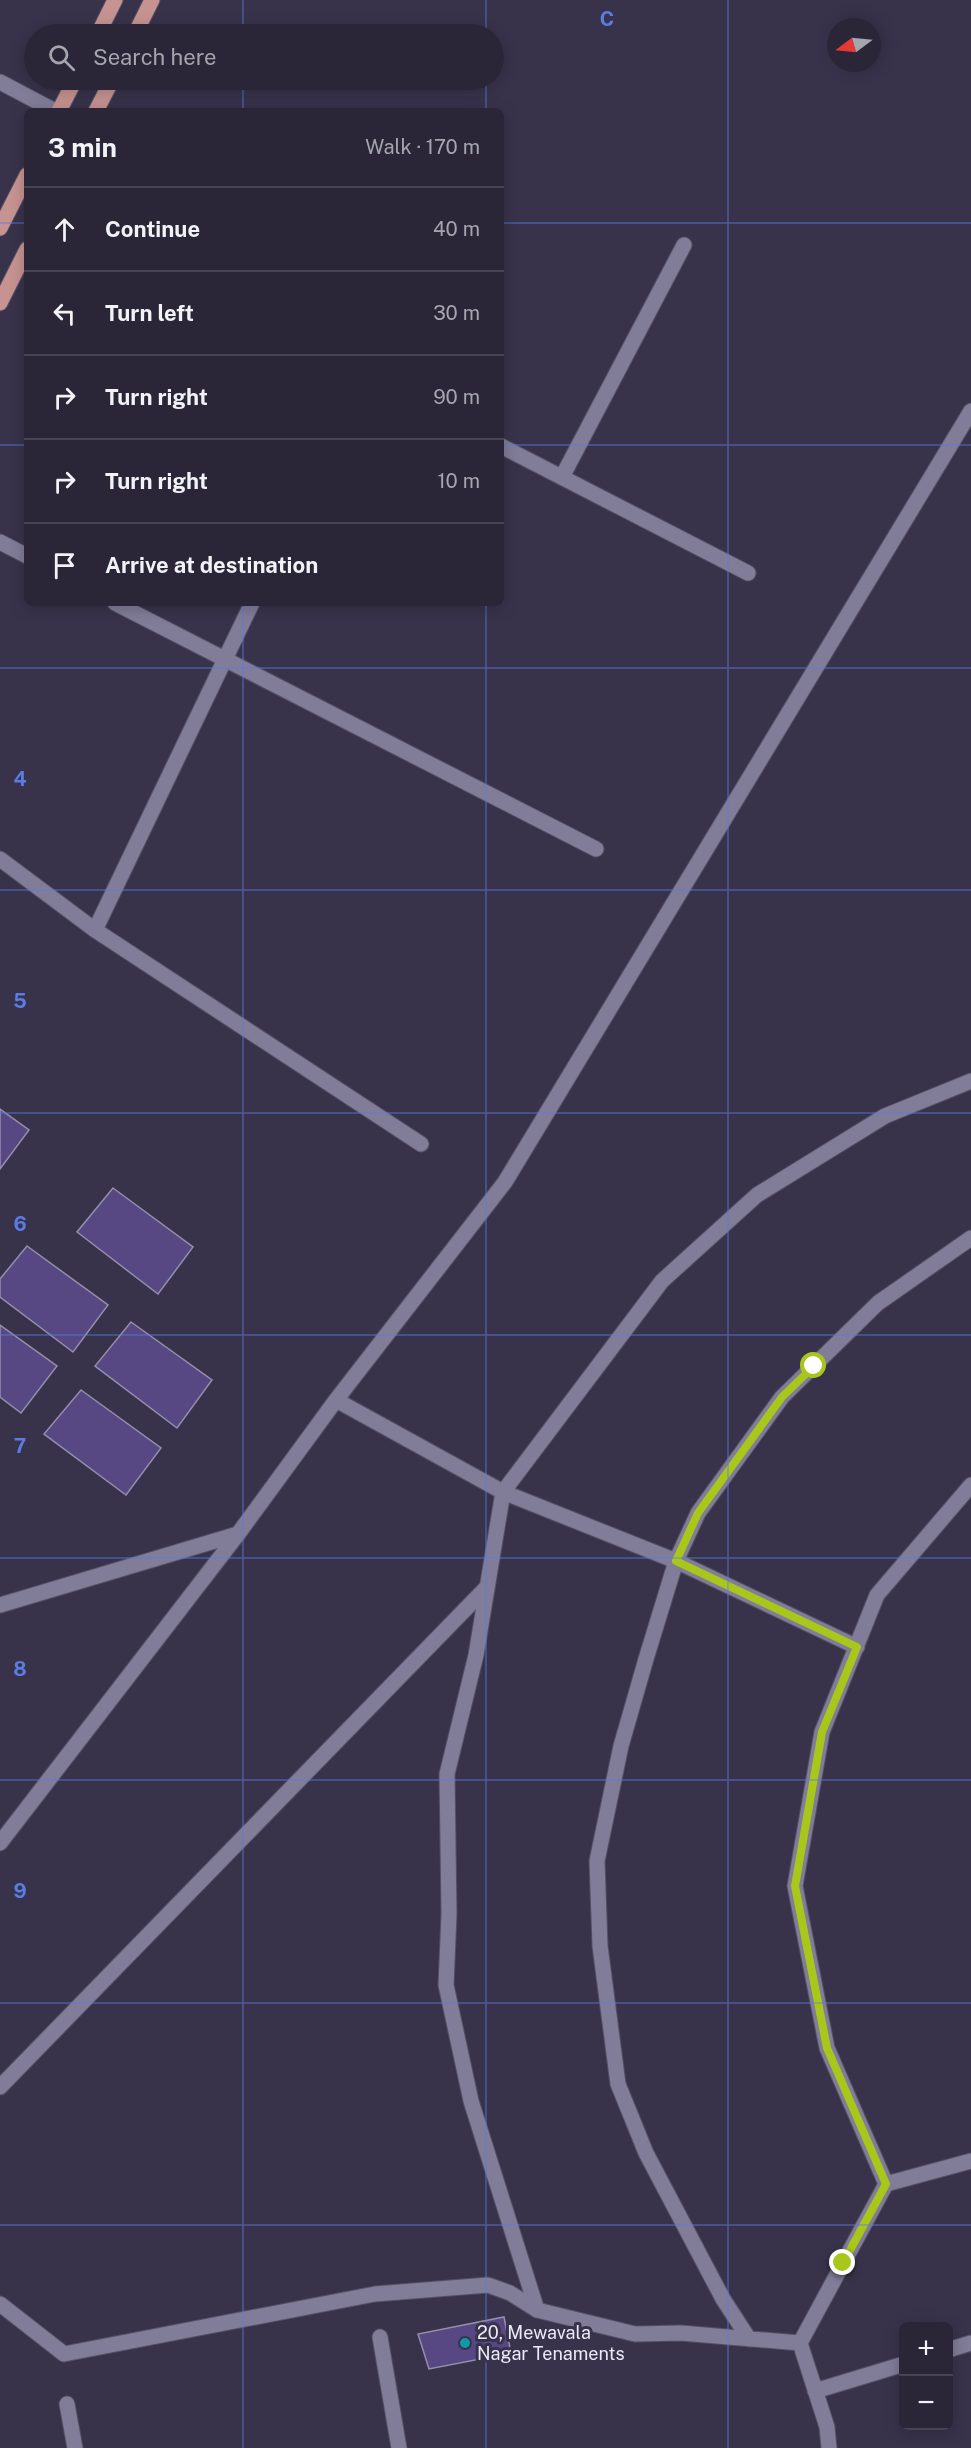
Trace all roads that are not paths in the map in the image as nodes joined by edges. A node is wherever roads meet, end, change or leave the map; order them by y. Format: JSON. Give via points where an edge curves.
{"nodes":[{"id":1,"x":115,"y":0,"type":"edge"},
{"id":2,"x":152,"y":0,"type":"edge"},
{"id":3,"x":103,"y":24,"type":"edge"},
{"id":4,"x":140,"y":24,"type":"edge"},
{"id":5,"x":0,"y":82,"type":"edge"},
{"id":6,"x":69,"y":90,"type":"edge"},
{"id":7,"x":107,"y":90,"type":"edge"},
{"id":8,"x":51,"y":108,"type":"edge"},
{"id":9,"x":59,"y":108,"type":"edge"},
{"id":10,"x":98,"y":108,"type":"edge"},
{"id":11,"x":24,"y":181,"type":"edge"},
{"id":12,"x":0,"y":228,"type":"edge"},
{"id":13,"x":684,"y":245,"type":"dead end"},
{"id":14,"x":24,"y":255,"type":"edge"},
{"id":15,"x":0,"y":303,"type":"edge"},
{"id":16,"x":971,"y":411,"type":"edge"},
{"id":17,"x":504,"y":448,"type":"edge"},
{"id":18,"x":562,"y":477,"type":"junction"},
{"id":19,"x":0,"y":542,"type":"edge"},
{"id":20,"x":24,"y":554,"type":"edge"},
{"id":21,"x":748,"y":573,"type":"dead end"},
{"id":22,"x":122,"y":606,"type":"edge"},
{"id":23,"x":251,"y":606,"type":"edge"},
{"id":24,"x":224,"y":661,"type":"junction"},
{"id":25,"x":596,"y":849,"type":"dead end"},
{"id":26,"x":0,"y":859,"type":"edge"},
{"id":27,"x":95,"y":930,"type":"junction"},
{"id":28,"x":971,"y":1081,"type":"edge"},
{"id":29,"x":421,"y":1144,"type":"dead end"},
{"id":30,"x":971,"y":1238,"type":"edge"},
{"id":31,"x":336,"y":1400,"type":"junction"},
{"id":32,"x":971,"y":1485,"type":"edge"},
{"id":33,"x":503,"y":1492,"type":"junction"},
{"id":34,"x":238,"y":1534,"type":"junction"},
{"id":35,"x":676,"y":1561,"type":"junction"},
{"id":36,"x":487,"y":1587,"type":"junction"},
{"id":37,"x":0,"y":1605,"type":"edge"},
{"id":38,"x":857,"y":1647,"type":"junction"},
{"id":39,"x":0,"y":1843,"type":"edge"},
{"id":40,"x":0,"y":2087,"type":"edge"},
{"id":41,"x":971,"y":2161,"type":"edge"},
{"id":42,"x":886,"y":2184,"type":"junction"},
{"id":43,"x":0,"y":2304,"type":"edge"},
{"id":44,"x":537,"y":2310,"type":"junction"},
{"id":45,"x":380,"y":2337,"type":"dead end"},
{"id":46,"x":749,"y":2339,"type":"junction"},
{"id":47,"x":800,"y":2343,"type":"junction"},
{"id":48,"x":971,"y":2343,"type":"edge"},
{"id":49,"x":953,"y":2348,"type":"edge"},
{"id":50,"x":899,"y":2365,"type":"edge"},
{"id":51,"x":816,"y":2391,"type":"junction"},
{"id":52,"x":67,"y":2404,"type":"dead end"},
{"id":53,"x":75,"y":2448,"type":"edge"},
{"id":54,"x":399,"y":2448,"type":"edge"},
{"id":55,"x":829,"y":2448,"type":"edge"}],
"edges":[{"from":1,"to":3,"type":"main road"},
{"from":2,"to":4,"type":"main road"},
{"from":5,"to":8,"type":"street"},
{"from":6,"to":9,"type":"main road"},
{"from":7,"to":10,"type":"main road"},
{"from":11,"to":12,"type":"main road"},
{"from":13,"to":18,"type":"street"},
{"from":14,"to":15,"type":"main road"},
{"from":16,"to":31,"type":"street","via":[[505,1182]]},
{"from":17,"to":18,"type":"street"},
{"from":18,"to":21,"type":"street"},
{"from":19,"to":20,"type":"street"},
{"from":22,"to":24,"type":"street"},
{"from":23,"to":24,"type":"street"},
{"from":24,"to":25,"type":"street"},
{"from":24,"to":27,"type":"street"},
{"from":26,"to":27,"type":"street"},
{"from":27,"to":29,"type":"street"},
{"from":28,"to":33,"type":"street","via":[[885,1116],[758,1195],[662,1281]]},
{"from":30,"to":35,"type":"street","via":[[878,1303],[782,1397],[698,1513]]},
{"from":31,"to":33,"type":"street"},
{"from":31,"to":34,"type":"street"},
{"from":32,"to":38,"type":"street","via":[[877,1595]]},
{"from":33,"to":35,"type":"street"},
{"from":33,"to":36,"type":"street"},
{"from":34,"to":37,"type":"street"},
{"from":34,"to":39,"type":"street"},
{"from":35,"to":38,"type":"street"},
{"from":35,"to":46,"type":"street","via":[[621,1746],[597,1861],[600,1947],[618,2084],[651,2163],[723,2299]]},
{"from":36,"to":40,"type":"street"},
{"from":36,"to":44,"type":"street","via":[[476,1655],[447,1774],[446,1985],[471,2101]]},
{"from":38,"to":42,"type":"street","via":[[822,1732],[795,1886],[827,2048]]},
{"from":41,"to":42,"type":"street"},
{"from":42,"to":47,"type":"street"},
{"from":43,"to":44,"type":"street","via":[[64,2354],[375,2294],[488,2285]]},
{"from":44,"to":46,"type":"street","via":[[635,2334],[681,2333]]},
{"from":45,"to":54,"type":"street"},
{"from":46,"to":47,"type":"street"},
{"from":47,"to":51,"type":"street"},
{"from":48,"to":49,"type":"street"},
{"from":50,"to":51,"type":"street"},
{"from":51,"to":55,"type":"street"},
{"from":52,"to":53,"type":"street"}]}
